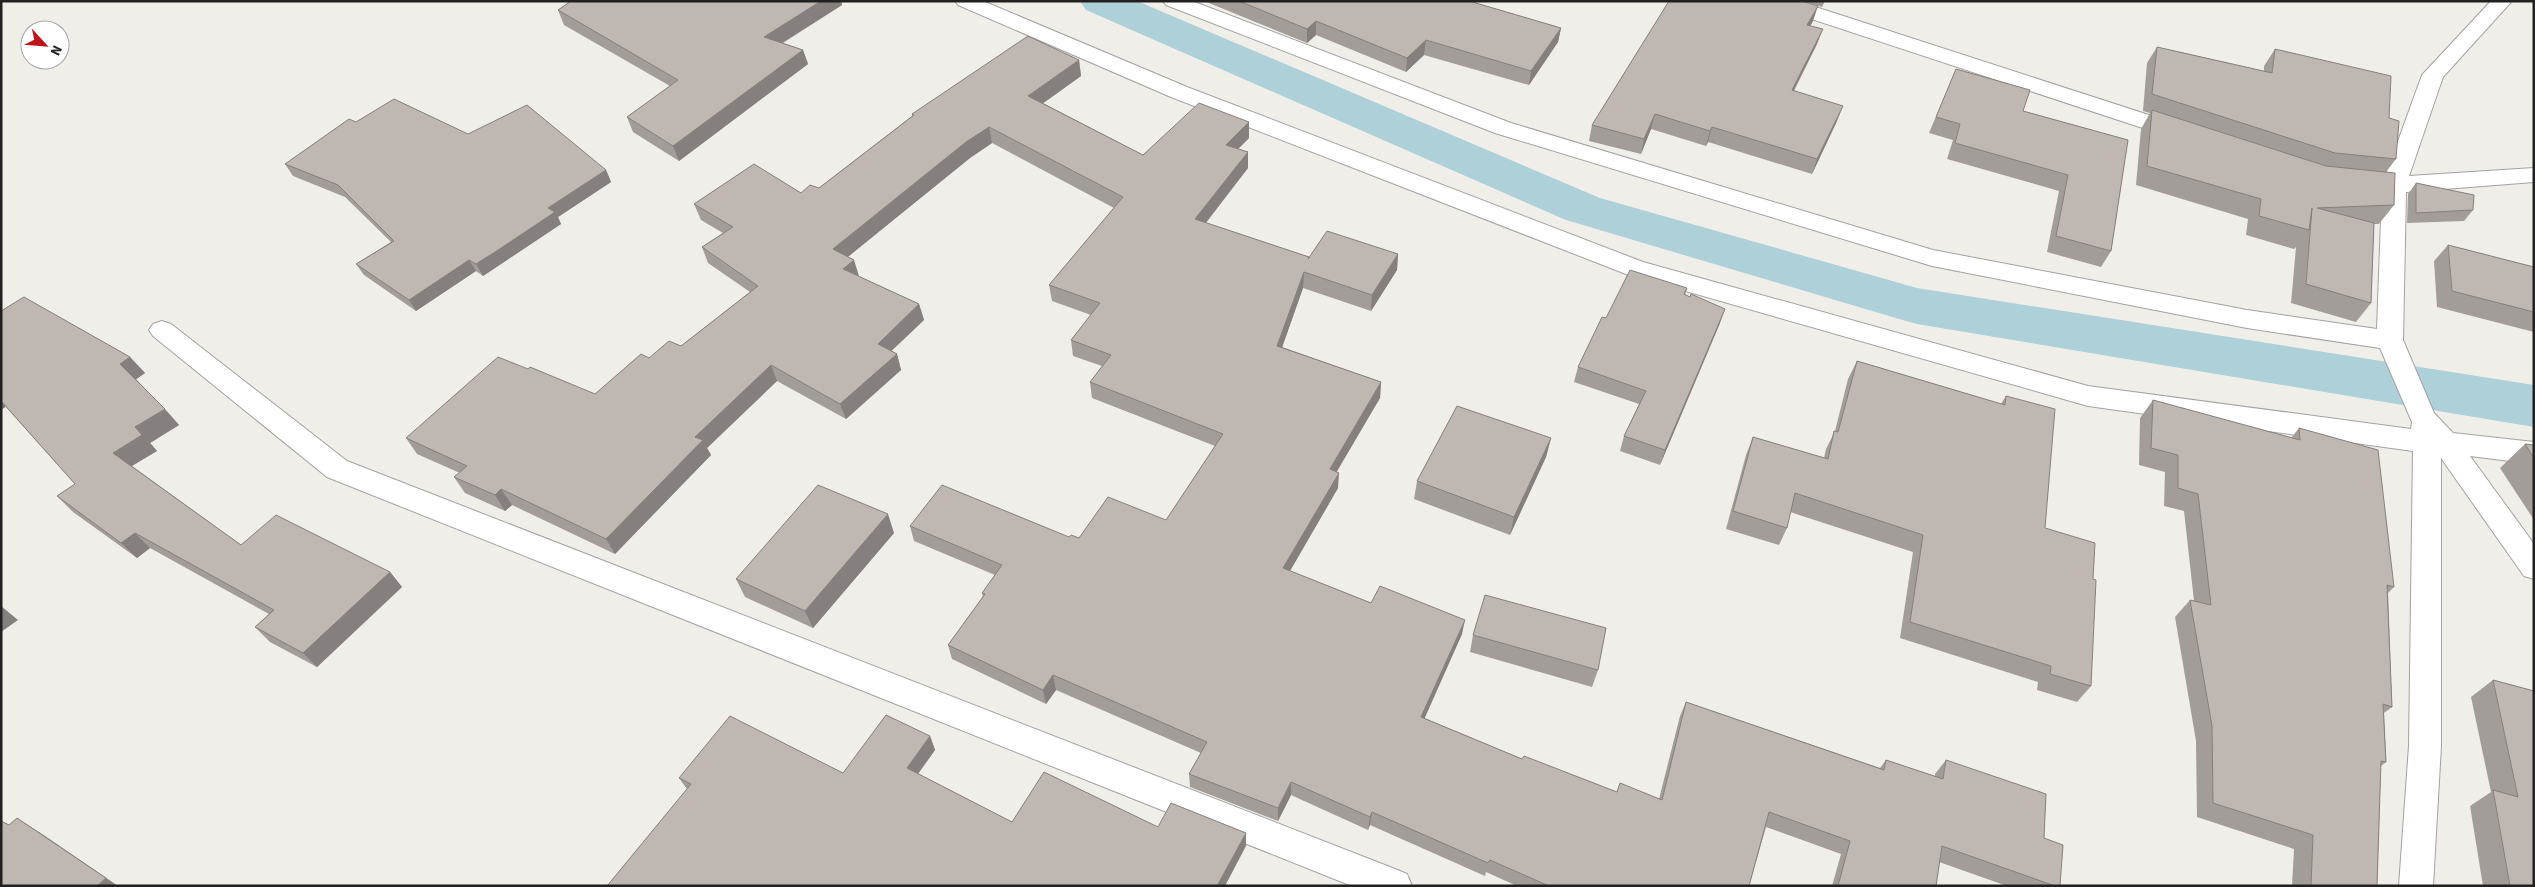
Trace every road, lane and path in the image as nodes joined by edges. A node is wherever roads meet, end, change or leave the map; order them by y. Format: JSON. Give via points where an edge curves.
{"nodes":[{"id":1,"x":965,"y":1,"type":"edge"},
{"id":2,"x":1173,"y":1,"type":"edge"},
{"id":3,"x":1776,"y":1,"type":"edge"},
{"id":4,"x":2502,"y":1,"type":"edge"},
{"id":5,"x":2199,"y":138,"type":"edge"},
{"id":6,"x":2534,"y":175,"type":"edge"},
{"id":7,"x":2339,"y":180,"type":"edge"},
{"id":8,"x":2394,"y":185,"type":"junction"},
{"id":9,"x":162,"y":330,"type":"dead end"},
{"id":10,"x":2390,"y":340,"type":"junction"},
{"id":11,"x":2426,"y":424,"type":"junction"},
{"id":12,"x":2534,"y":453,"type":"edge"},
{"id":13,"x":2534,"y":567,"type":"edge"},
{"id":14,"x":1395,"y":886,"type":"edge"},
{"id":15,"x":2416,"y":886,"type":"edge"}],
"edges":[{"from":1,"to":11,"type":"street","via":[[1179,92],[1635,268],[2088,396]]},
{"from":2,"to":10,"type":"street","via":[[1503,128],[1932,258],[2247,319]]},
{"from":3,"to":5,"type":"street"},
{"from":4,"to":8,"type":"street","via":[[2433,76]]},
{"from":6,"to":8,"type":"street"},
{"from":7,"to":8,"type":"street"},
{"from":8,"to":10,"type":"street"},
{"from":9,"to":14,"type":"street","via":[[337,469]]},
{"from":10,"to":11,"type":"street"},
{"from":11,"to":12,"type":"street"},
{"from":11,"to":13,"type":"street"},
{"from":11,"to":15,"type":"street","via":[[2425,746]]}]}
